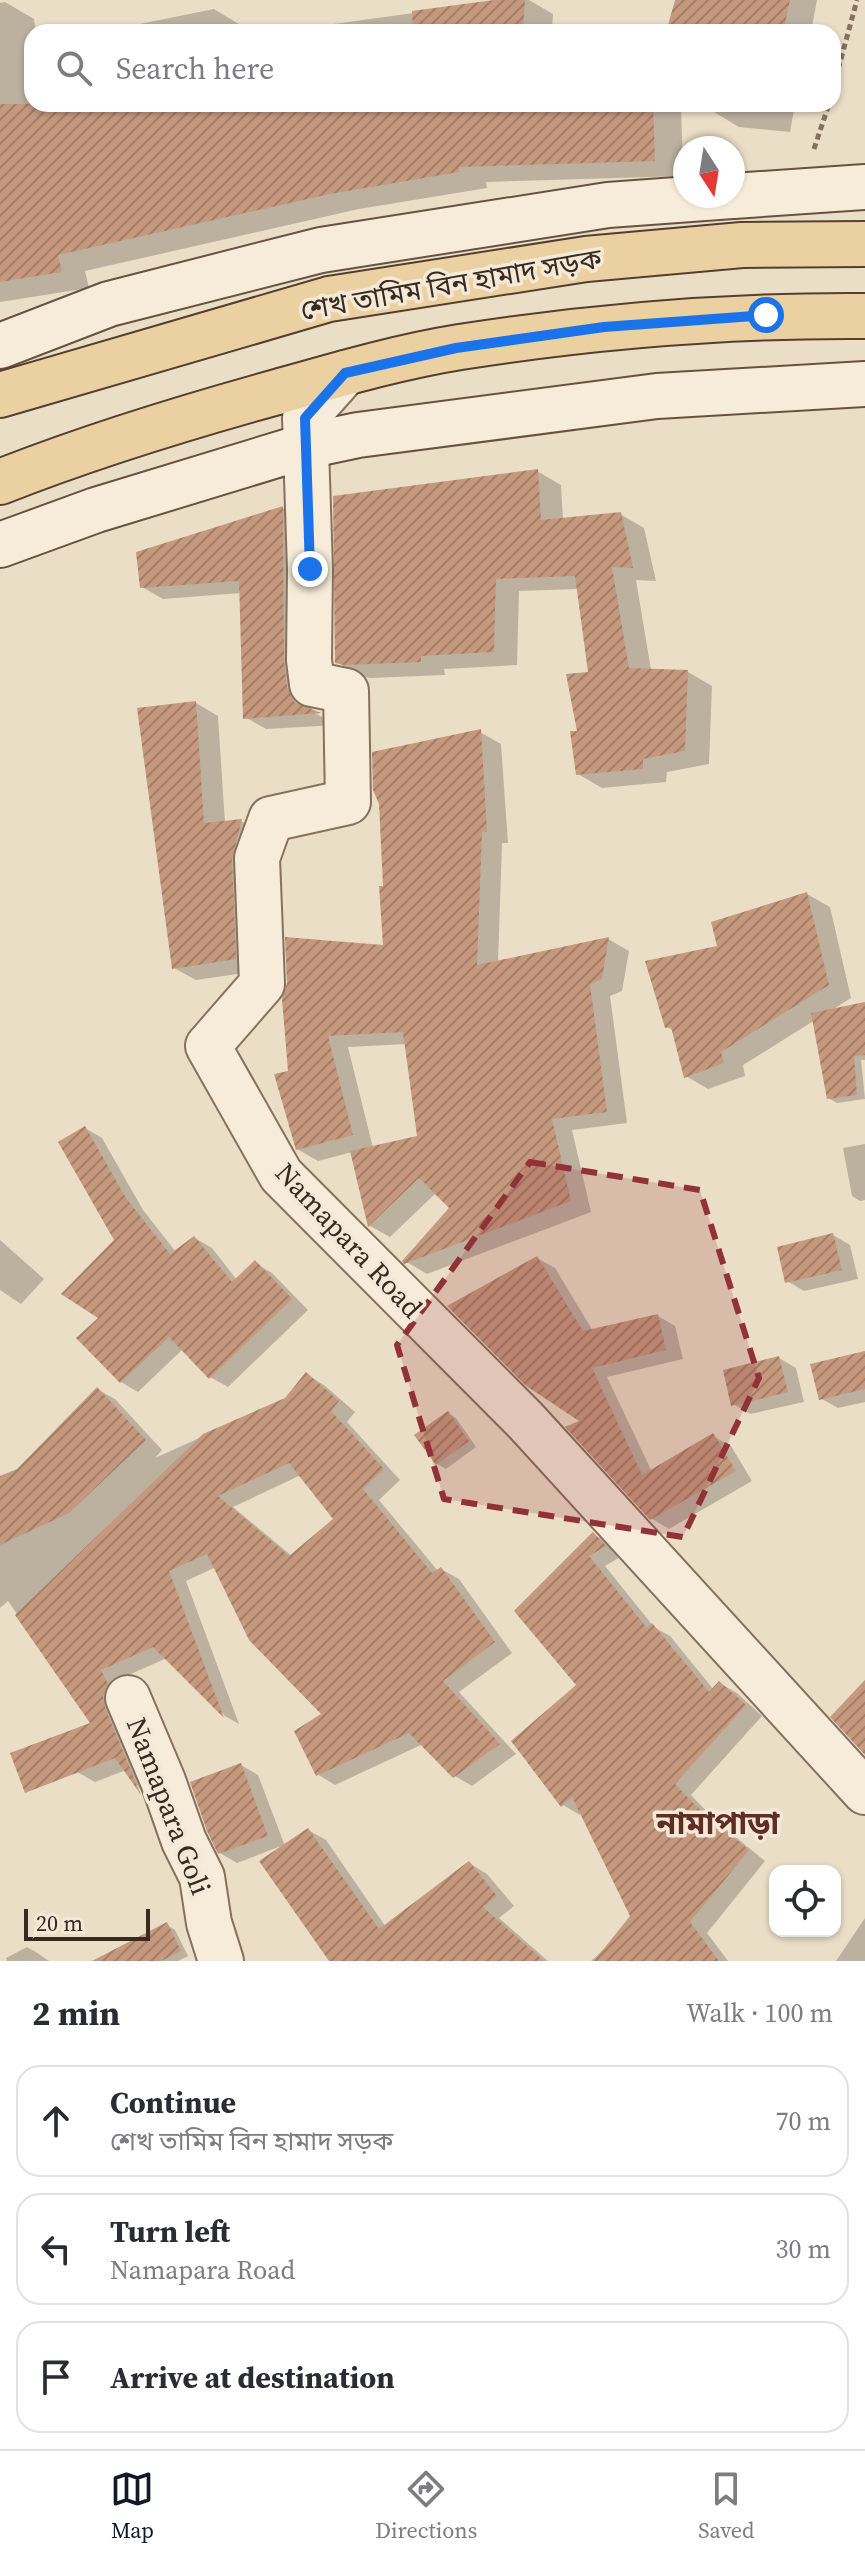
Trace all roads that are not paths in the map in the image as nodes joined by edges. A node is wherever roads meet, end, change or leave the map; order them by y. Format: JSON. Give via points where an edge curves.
{"nodes":[{"id":1,"x":865,"y":187,"type":"edge"},
{"id":2,"x":745,"y":195,"type":"edge"},
{"id":3,"x":673,"y":200,"type":"edge"},
{"id":4,"x":865,"y":244,"type":"edge"},
{"id":5,"x":865,"y":316,"type":"edge"},
{"id":6,"x":0,"y":346,"type":"edge"},
{"id":7,"x":345,"y":373,"type":"junction"},
{"id":8,"x":865,"y":384,"type":"edge"},
{"id":9,"x":0,"y":395,"type":"edge"},
{"id":10,"x":306,"y":446,"type":"junction"},
{"id":11,"x":0,"y":482,"type":"edge"},
{"id":12,"x":0,"y":545,"type":"edge"},
{"id":13,"x":128,"y":1698,"type":"dead end"},
{"id":14,"x":865,"y":1792,"type":"edge"},
{"id":15,"x":221,"y":1961,"type":"edge"}],
"edges":[{"from":1,"to":2,"type":"street"},
{"from":3,"to":6,"type":"street","via":[[608,205],[321,250],[109,304]]},
{"from":4,"to":9,"type":"main road","name":"শেখ তামিম বিন হামাদ সড়ক","via":[[742,245],[586,259],[329,299]]},
{"from":5,"to":7,"type":"main road","via":[[766,315],[604,327],[456,348]]},
{"from":7,"to":10,"type":"street","name":"Namapara Road","via":[[305,418]]},
{"from":7,"to":11,"type":"main road","via":[[169,422]]},
{"from":8,"to":10,"type":"street","via":[[657,396]]},
{"from":10,"to":12,"type":"street"},
{"from":10,"to":14,"type":"street","name":"Namapara Road","via":[[309,660],[312,684],[346,691],[348,802],[271,819],[257,858],[262,984],[208,1046],[281,1175],[525,1420]]},
{"from":13,"to":15,"type":"street","name":"Namapara Goli","via":[[202,1877]]}]}
